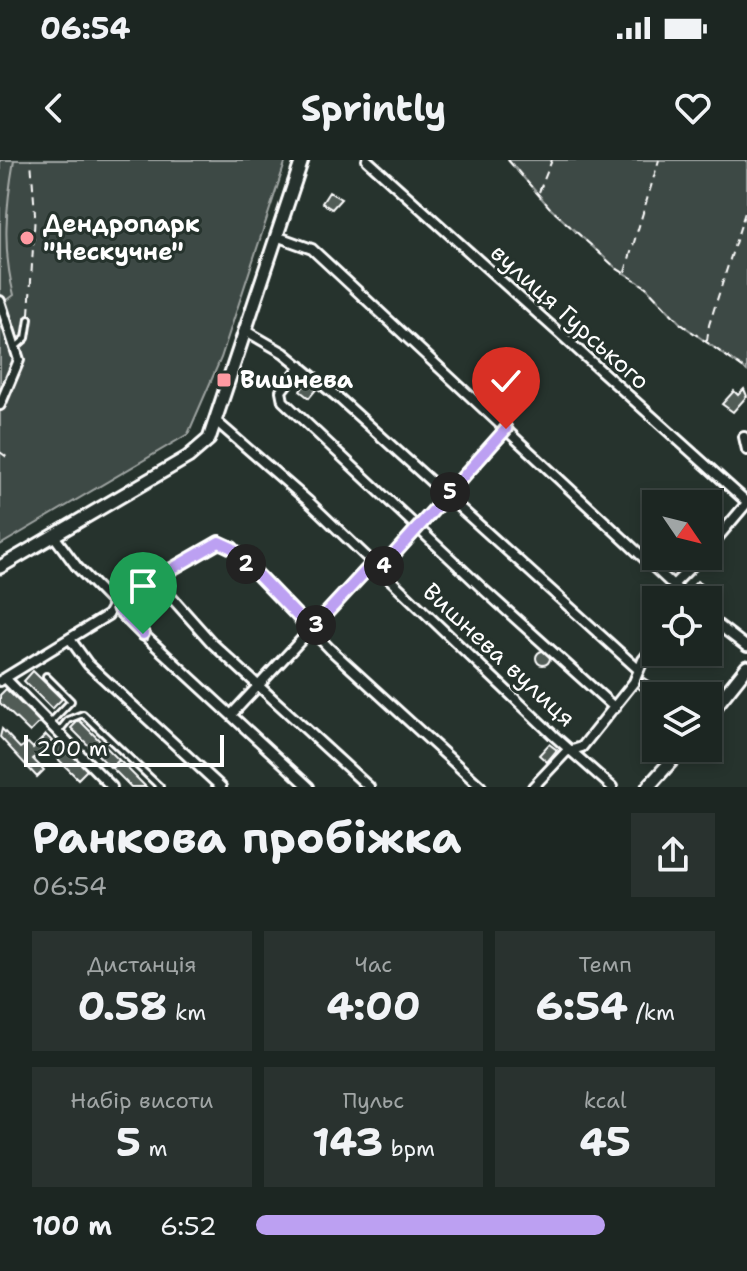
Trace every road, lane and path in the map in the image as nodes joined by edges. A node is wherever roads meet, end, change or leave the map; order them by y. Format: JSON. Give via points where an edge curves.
{"nodes":[{"id":1,"x":31,"y":160,"type":"edge"},
{"id":2,"x":302,"y":160,"type":"edge"},
{"id":3,"x":367,"y":160,"type":"edge"},
{"id":4,"x":508,"y":160,"type":"edge"},
{"id":5,"x":552,"y":160,"type":"edge"},
{"id":6,"x":659,"y":160,"type":"edge"},
{"id":7,"x":538,"y":193,"type":"junction"},
{"id":8,"x":747,"y":206,"type":"edge"},
{"id":9,"x":276,"y":236,"type":"junction"},
{"id":10,"x":625,"y":273,"type":"junction"},
{"id":11,"x":0,"y":301,"type":"edge"},
{"id":12,"x":29,"y":319,"type":"joint"},
{"id":13,"x":246,"y":331,"type":"junction"},
{"id":14,"x":707,"y":342,"type":"junction"},
{"id":15,"x":17,"y":346,"type":"junction"},
{"id":16,"x":301,"y":366,"type":"junction"},
{"id":17,"x":747,"y":371,"type":"edge"},
{"id":18,"x":0,"y":405,"type":"edge"},
{"id":19,"x":217,"y":422,"type":"junction"},
{"id":20,"x":506,"y":429,"type":"junction"},
{"id":21,"x":744,"y":437,"type":"dead end"},
{"id":22,"x":747,"y":450,"type":"edge"},
{"id":23,"x":0,"y":452,"type":"edge"},
{"id":24,"x":8,"y":458,"type":"dead end"},
{"id":25,"x":446,"y":496,"type":"junction"},
{"id":26,"x":747,"y":503,"type":"edge"},
{"id":27,"x":417,"y":527,"type":"junction"},
{"id":28,"x":722,"y":532,"type":"edge"},
{"id":29,"x":54,"y":536,"type":"junction"},
{"id":30,"x":0,"y":567,"type":"edge"},
{"id":31,"x":376,"y":568,"type":"junction"},
{"id":32,"x":688,"y":570,"type":"edge"},
{"id":33,"x":155,"y":579,"type":"junction"},
{"id":34,"x":674,"y":584,"type":"joint"},
{"id":35,"x":115,"y":605,"type":"junction"},
{"id":36,"x":722,"y":628,"type":"edge"},
{"id":37,"x":311,"y":630,"type":"junction"},
{"id":38,"x":70,"y":639,"type":"junction"},
{"id":39,"x":747,"y":647,"type":"edge"},
{"id":40,"x":642,"y":665,"type":"edge"},
{"id":41,"x":747,"y":667,"type":"edge"},
{"id":42,"x":639,"y":670,"type":"junction"},
{"id":43,"x":46,"y":676,"type":"dead end"},
{"id":44,"x":2,"y":679,"type":"edge"},
{"id":45,"x":259,"y":687,"type":"junction"},
{"id":46,"x":722,"y":698,"type":"edge"},
{"id":47,"x":615,"y":708,"type":"junction"},
{"id":48,"x":231,"y":715,"type":"junction"},
{"id":49,"x":49,"y":724,"type":"junction"},
{"id":50,"x":58,"y":733,"type":"junction"},
{"id":51,"x":571,"y":750,"type":"junction"},
{"id":52,"x":670,"y":762,"type":"edge"},
{"id":53,"x":112,"y":787,"type":"edge"},
{"id":54,"x":160,"y":787,"type":"edge"},
{"id":55,"x":221,"y":787,"type":"edge"},
{"id":56,"x":309,"y":787,"type":"edge"},
{"id":57,"x":369,"y":787,"type":"edge"},
{"id":58,"x":481,"y":787,"type":"edge"},
{"id":59,"x":533,"y":787,"type":"edge"},
{"id":60,"x":612,"y":787,"type":"edge"},
{"id":61,"x":648,"y":787,"type":"edge"}],
"edges":[{"from":1,"to":12,"type":"path","via":[[35,214]]},
{"from":2,"to":9,"type":"street"},
{"from":3,"to":26,"type":"street","name":"вулиця Гурського"},
{"from":4,"to":7,"type":"path"},
{"from":5,"to":7,"type":"path"},
{"from":6,"to":10,"type":"path"},
{"from":7,"to":10,"type":"path"},
{"from":8,"to":14,"type":"path"},
{"from":9,"to":13,"type":"street"},
{"from":9,"to":20,"type":"street","via":[[312,249]]},
{"from":10,"to":14,"type":"path"},
{"from":11,"to":15,"type":"street"},
{"from":12,"to":15,"type":"lane","via":[[26,338]]},
{"from":13,"to":16,"type":"street"},
{"from":13,"to":19,"type":"street"},
{"from":14,"to":17,"type":"path"},
{"from":15,"to":18,"type":"street","via":[[15,374]]},
{"from":16,"to":25,"type":"street"},
{"from":16,"to":27,"type":"street","via":[[281,398]]},
{"from":19,"to":29,"type":"street","via":[[209,439],[188,457]]},
{"from":19,"to":31,"type":"street","name":"Вишнева вулиця"},
{"from":20,"to":25,"type":"street"},
{"from":20,"to":34,"type":"street"},
{"from":21,"to":22,"type":"street"},
{"from":23,"to":24,"type":"path"},
{"from":25,"to":27,"type":"street"},
{"from":25,"to":42,"type":"street"},
{"from":26,"to":28,"type":"street"},
{"from":27,"to":31,"type":"street"},
{"from":27,"to":47,"type":"street"},
{"from":29,"to":30,"type":"street"},
{"from":29,"to":35,"type":"street"},
{"from":31,"to":37,"type":"street"},
{"from":31,"to":51,"type":"street","name":"Вишнева вулиця"},
{"from":32,"to":34,"type":"street"},
{"from":33,"to":35,"type":"street"},
{"from":33,"to":37,"type":"street","via":[[219,542],[232,548]]},
{"from":33,"to":45,"type":"street"},
{"from":35,"to":38,"type":"street"},
{"from":35,"to":48,"type":"street"},
{"from":36,"to":39,"type":"street"},
{"from":37,"to":45,"type":"street"},
{"from":37,"to":58,"type":"street"},
{"from":38,"to":44,"type":"street"},
{"from":38,"to":55,"type":"street","via":[[88,664]]},
{"from":40,"to":42,"type":"street"},
{"from":41,"to":46,"type":"street"},
{"from":42,"to":47,"type":"street"},
{"from":43,"to":49,"type":"lane","via":[[71,701]]},
{"from":44,"to":49,"type":"street"},
{"from":45,"to":48,"type":"street"},
{"from":45,"to":57,"type":"street"},
{"from":47,"to":51,"type":"street","via":[[579,751]]},
{"from":48,"to":56,"type":"street"},
{"from":49,"to":50,"type":"street"},
{"from":50,"to":53,"type":"street"},
{"from":50,"to":54,"type":"lane","via":[[68,720],[83,714]]},
{"from":51,"to":59,"type":"street"},
{"from":51,"to":60,"type":"street","name":"Вишнева вулиця"},
{"from":52,"to":61,"type":"street"}]}
